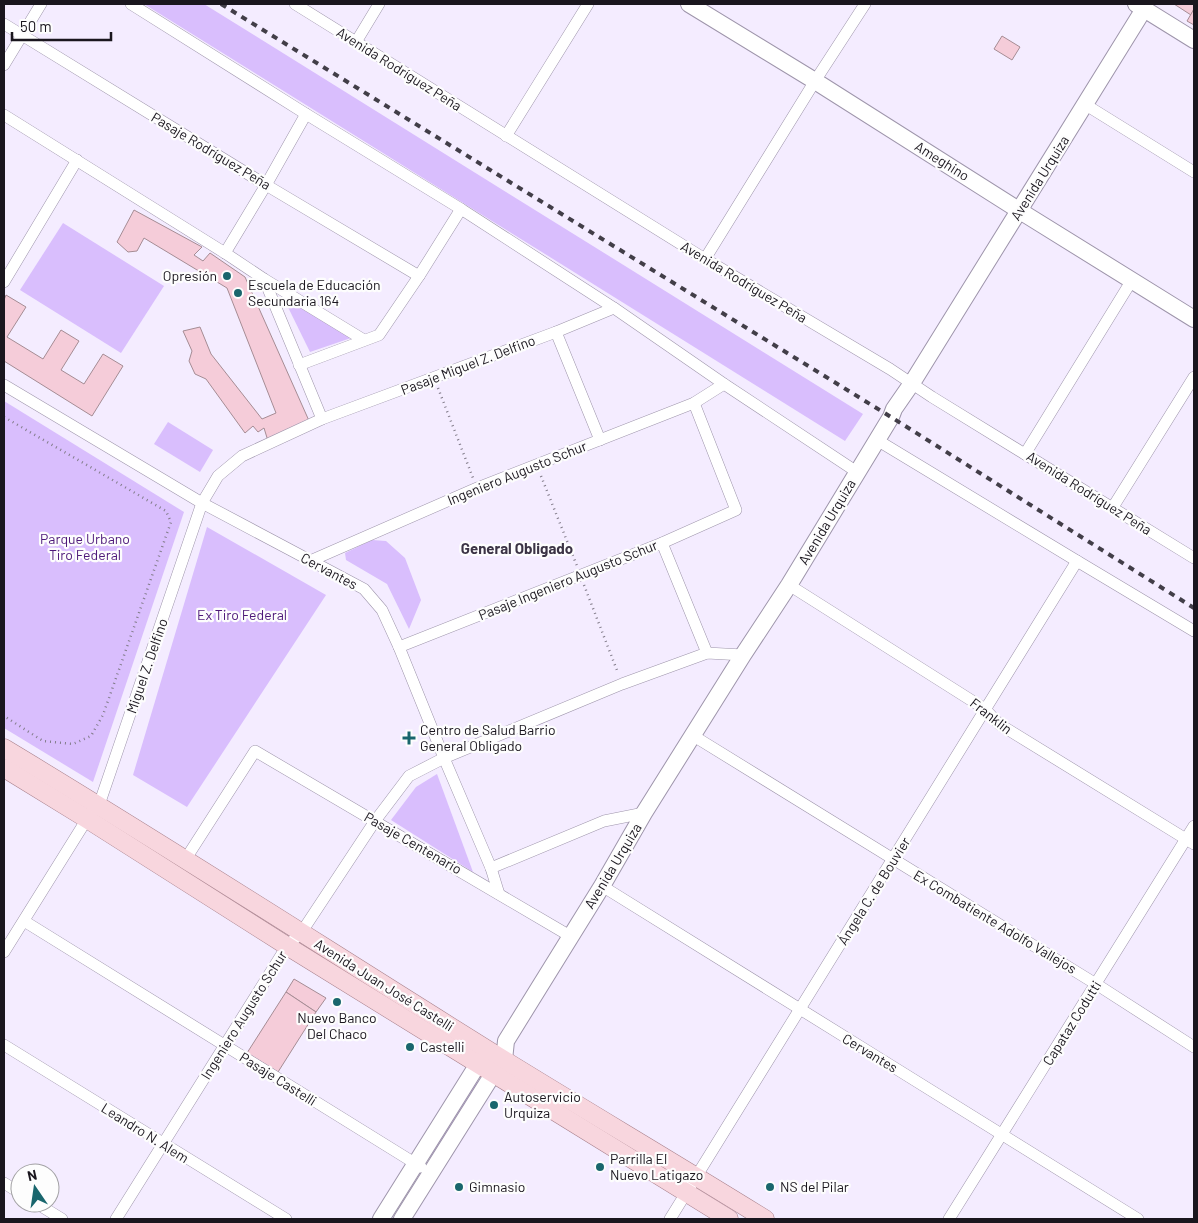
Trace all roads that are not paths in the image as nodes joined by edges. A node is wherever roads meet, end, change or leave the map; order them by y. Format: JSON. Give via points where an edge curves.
{"nodes":[{"id":1,"x":41,"y":4,"type":"edge"},
{"id":2,"x":131,"y":4,"type":"edge"},
{"id":3,"x":294,"y":4,"type":"edge"},
{"id":4,"x":379,"y":4,"type":"edge"},
{"id":5,"x":588,"y":4,"type":"edge"},
{"id":6,"x":689,"y":4,"type":"edge"},
{"id":7,"x":865,"y":4,"type":"edge"},
{"id":8,"x":1142,"y":5,"type":"edge"},
{"id":9,"x":4,"y":24,"type":"edge"},
{"id":10,"x":22,"y":36,"type":"junction"},
{"id":11,"x":1194,"y":40,"type":"edge"},
{"id":12,"x":356,"y":42,"type":"junction"},
{"id":13,"x":4,"y":65,"type":"edge"},
{"id":14,"x":815,"y":81,"type":"junction"},
{"id":15,"x":1086,"y":104,"type":"junction"},
{"id":16,"x":306,"y":114,"type":"junction"},
{"id":17,"x":4,"y":115,"type":"edge"},
{"id":18,"x":506,"y":136,"type":"junction"},
{"id":19,"x":77,"y":160,"type":"junction"},
{"id":20,"x":1194,"y":172,"type":"edge"},
{"id":21,"x":266,"y":186,"type":"junction"},
{"id":22,"x":461,"y":209,"type":"junction"},
{"id":23,"x":1020,"y":211,"type":"junction"},
{"id":24,"x":225,"y":253,"type":"junction"},
{"id":25,"x":705,"y":259,"type":"junction"},
{"id":26,"x":419,"y":276,"type":"junction"},
{"id":27,"x":264,"y":280,"type":"junction"},
{"id":28,"x":1132,"y":280,"type":"junction"},
{"id":29,"x":4,"y":282,"type":"edge"},
{"id":30,"x":614,"y":308,"type":"junction"},
{"id":31,"x":1194,"y":318,"type":"edge"},
{"id":32,"x":556,"y":332,"type":"junction"},
{"id":33,"x":364,"y":340,"type":"junction"},
{"id":34,"x":299,"y":365,"type":"junction"},
{"id":35,"x":1194,"y":378,"type":"edge"},
{"id":36,"x":912,"y":383,"type":"junction"},
{"id":37,"x":724,"y":384,"type":"junction"},
{"id":38,"x":4,"y":385,"type":"edge"},
{"id":39,"x":694,"y":404,"type":"junction"},
{"id":40,"x":322,"y":419,"type":"junction"},
{"id":41,"x":600,"y":440,"type":"junction"},
{"id":42,"x":877,"y":440,"type":"junction"},
{"id":43,"x":1025,"y":454,"type":"junction"},
{"id":44,"x":857,"y":472,"type":"junction"},
{"id":45,"x":202,"y":503,"type":"junction"},
{"id":46,"x":1113,"y":507,"type":"junction"},
{"id":47,"x":662,"y":543,"type":"junction"},
{"id":48,"x":1194,"y":558,"type":"edge"},
{"id":49,"x":310,"y":561,"type":"junction"},
{"id":50,"x":1077,"y":561,"type":"junction"},
{"id":51,"x":789,"y":585,"type":"junction"},
{"id":52,"x":1194,"y":631,"type":"edge"},
{"id":53,"x":399,"y":647,"type":"junction"},
{"id":54,"x":707,"y":653,"type":"junction"},
{"id":55,"x":743,"y":655,"type":"junction"},
{"id":56,"x":985,"y":709,"type":"junction"},
{"id":57,"x":692,"y":736,"type":"junction"},
{"id":58,"x":4,"y":748,"type":"edge"},
{"id":59,"x":444,"y":758,"type":"junction"},
{"id":60,"x":4,"y":768,"type":"edge"},
{"id":61,"x":99,"y":805,"type":"junction"},
{"id":62,"x":644,"y":813,"type":"junction"},
{"id":63,"x":87,"y":819,"type":"junction"},
{"id":64,"x":375,"y":821,"type":"junction"},
{"id":65,"x":1194,"y":826,"type":"edge"},
{"id":66,"x":1190,"y":841,"type":"edge"},
{"id":67,"x":185,"y":860,"type":"junction"},
{"id":68,"x":893,"y":860,"type":"junction"},
{"id":69,"x":491,"y":868,"type":"junction"},
{"id":70,"x":602,"y":886,"type":"junction"},
{"id":71,"x":499,"y":894,"type":"junction"},
{"id":72,"x":24,"y":921,"type":"junction"},
{"id":73,"x":301,"y":933,"type":"junction"},
{"id":74,"x":570,"y":936,"type":"junction"},
{"id":75,"x":287,"y":946,"type":"junction"},
{"id":76,"x":4,"y":952,"type":"edge"},
{"id":77,"x":1096,"y":984,"type":"junction"},
{"id":78,"x":800,"y":1010,"type":"junction"},
{"id":79,"x":225,"y":1045,"type":"junction"},
{"id":80,"x":4,"y":1046,"type":"edge"},
{"id":81,"x":1194,"y":1047,"type":"edge"},
{"id":82,"x":497,"y":1055,"type":"junction"},
{"id":83,"x":478,"y":1064,"type":"junction"},
{"id":84,"x":493,"y":1074,"type":"junction"},
{"id":85,"x":1003,"y":1134,"type":"junction"},
{"id":86,"x":163,"y":1144,"type":"junction"},
{"id":87,"x":416,"y":1164,"type":"junction"},
{"id":88,"x":431,"y":1173,"type":"junction"},
{"id":89,"x":697,"y":1177,"type":"junction"},
{"id":90,"x":687,"y":1193,"type":"junction"},
{"id":91,"x":116,"y":1219,"type":"edge"},
{"id":92,"x":286,"y":1219,"type":"edge"},
{"id":93,"x":381,"y":1219,"type":"edge"},
{"id":94,"x":402,"y":1219,"type":"edge"},
{"id":95,"x":670,"y":1219,"type":"edge"},
{"id":96,"x":729,"y":1219,"type":"edge"},
{"id":97,"x":765,"y":1219,"type":"edge"},
{"id":98,"x":949,"y":1219,"type":"edge"},
{"id":99,"x":1138,"y":1219,"type":"edge"}],
"edges":[{"from":1,"to":10,"type":"street"},
{"from":2,"to":16,"type":"street"},
{"from":3,"to":12,"type":"street","name":"Avenida Rodríguez Peña"},
{"from":4,"to":12,"type":"street"},
{"from":5,"to":18,"type":"street"},
{"from":6,"to":14,"type":"street","name":"Ameghino"},
{"from":7,"to":14,"type":"street"},
{"from":8,"to":11,"type":"street"},
{"from":8,"to":15,"type":"street","name":"Avenida Urquiza"},
{"from":9,"to":10,"type":"street","name":"Pasaje Rodríguez Peña"},
{"from":10,"to":13,"type":"street"},
{"from":10,"to":21,"type":"street","name":"Pasaje Rodríguez Peña"},
{"from":12,"to":18,"type":"street","name":"Avenida Rodríguez Peña"},
{"from":14,"to":23,"type":"street","name":"Ameghino"},
{"from":14,"to":25,"type":"street"},
{"from":15,"to":20,"type":"street"},
{"from":15,"to":23,"type":"street","name":"Avenida Urquiza"},
{"from":16,"to":21,"type":"street"},
{"from":16,"to":22,"type":"street"},
{"from":17,"to":19,"type":"street"},
{"from":18,"to":25,"type":"street","name":"Avenida Rodríguez Peña"},
{"from":19,"to":24,"type":"street"},
{"from":19,"to":29,"type":"street"},
{"from":21,"to":24,"type":"street"},
{"from":21,"to":26,"type":"street","name":"Pasaje Rodríguez Peña"},
{"from":22,"to":26,"type":"street"},
{"from":22,"to":30,"type":"street"},
{"from":23,"to":28,"type":"street","name":"Ameghino"},
{"from":23,"to":36,"type":"street","name":"Avenida Urquiza"},
{"from":24,"to":27,"type":"street"},
{"from":25,"to":36,"type":"street","name":"Avenida Rodríguez Peña"},
{"from":26,"to":33,"type":"street","via":[[379,334]]},
{"from":27,"to":33,"type":"street"},
{"from":27,"to":34,"type":"street"},
{"from":28,"to":31,"type":"street","name":"Ameghino"},
{"from":28,"to":43,"type":"street"},
{"from":30,"to":32,"type":"street","name":"Pasaje Miguel Z. Delfino"},
{"from":30,"to":37,"type":"street"},
{"from":32,"to":40,"type":"street","name":"Pasaje Miguel Z. Delfino"},
{"from":32,"to":41,"type":"street"},
{"from":33,"to":34,"type":"street"},
{"from":34,"to":40,"type":"street"},
{"from":35,"to":46,"type":"street"},
{"from":36,"to":42,"type":"street","name":"Avenida Urquiza"},
{"from":36,"to":43,"type":"street","name":"Avenida Rodríguez Peña"},
{"from":37,"to":39,"type":"street","name":"Ingeniero Augusto Schur"},
{"from":37,"to":44,"type":"street"},
{"from":38,"to":45,"type":"street","name":"Cervantes"},
{"from":39,"to":41,"type":"street","name":"Ingeniero Augusto Schur"},
{"from":39,"to":47,"type":"street","name":"Pasaje Ingeniero Augusto Schur","via":[[736,510]]},
{"from":40,"to":45,"type":"street","name":"Miguel Z. Delfino","via":[[242,456],[218,476]]},
{"from":41,"to":49,"type":"street","name":"Ingeniero Augusto Schur","via":[[477,488]]},
{"from":42,"to":44,"type":"street","name":"Avenida Urquiza"},
{"from":42,"to":50,"type":"street"},
{"from":43,"to":46,"type":"street","name":"Avenida Rodríguez Peña"},
{"from":44,"to":51,"type":"street","name":"Avenida Urquiza"},
{"from":45,"to":49,"type":"street","name":"Cervantes"},
{"from":45,"to":61,"type":"street","name":"Miguel Z. Delfino"},
{"from":46,"to":48,"type":"street","name":"Avenida Rodríguez Peña"},
{"from":47,"to":53,"type":"street","name":"Pasaje Ingeniero Augusto Schur"},
{"from":47,"to":54,"type":"street"},
{"from":49,"to":53,"type":"street","name":"Cervantes","via":[[364,589],[382,610]]},
{"from":50,"to":52,"type":"street"},
{"from":50,"to":56,"type":"street","name":"Ángela C. de Bouvier"},
{"from":51,"to":55,"type":"street","name":"Avenida Urquiza"},
{"from":51,"to":56,"type":"street","name":"Franklin"},
{"from":53,"to":59,"type":"street","name":"Cervantes"},
{"from":54,"to":55,"type":"street"},
{"from":54,"to":59,"type":"street","name":"Ingeniero Augusto Schur","via":[[622,684]]},
{"from":55,"to":57,"type":"street","name":"Avenida Urquiza"},
{"from":56,"to":66,"type":"street","name":"Franklin","via":[[998,724]]},
{"from":56,"to":68,"type":"street","name":"Ángela C. de Bouvier"},
{"from":57,"to":62,"type":"street","name":"Avenida Urquiza"},
{"from":57,"to":68,"type":"street","name":"Ex Combatiente Adolfo Vallejos"},
{"from":58,"to":61,"type":"main road","name":"Avenida Juan José Castelli"},
{"from":59,"to":64,"type":"street","name":"Ingeniero Augusto Schur","via":[[409,776]]},
{"from":59,"to":69,"type":"street","name":"Cervantes"},
{"from":60,"to":63,"type":"main road","name":"Avenida Juan José Castelli"},
{"from":61,"to":63,"type":"street","name":"Miguel Z. Delfino"},
{"from":61,"to":67,"type":"main road","name":"Avenida Juan José Castelli"},
{"from":62,"to":69,"type":"street","via":[[604,821]]},
{"from":62,"to":70,"type":"street","name":"Avenida Urquiza"},
{"from":63,"to":72,"type":"street","name":"Miguel Z. Delfino"},
{"from":63,"to":75,"type":"main road","name":"Avenida Juan José Castelli"},
{"from":64,"to":67,"type":"street","name":"Pasaje Centenario","via":[[255,751]]},
{"from":64,"to":71,"type":"street","name":"Pasaje Centenario"},
{"from":64,"to":73,"type":"street","name":"Ingeniero Augusto Schur"},
{"from":65,"to":66,"type":"street","name":"Capataz Codutti"},
{"from":66,"to":77,"type":"street","name":"Capataz Codutti"},
{"from":67,"to":73,"type":"main road","name":"Avenida Juan José Castelli"},
{"from":68,"to":77,"type":"street","name":"Ex Combatiente Adolfo Vallejos"},
{"from":68,"to":78,"type":"street","name":"Ángela C. de Bouvier"},
{"from":69,"to":71,"type":"street","name":"Cervantes"},
{"from":70,"to":74,"type":"street","name":"Avenida Urquiza"},
{"from":70,"to":78,"type":"street","name":"Cervantes"},
{"from":71,"to":74,"type":"street","name":"Pasaje Centenario"},
{"from":72,"to":76,"type":"street","name":"Miguel Z. Delfino"},
{"from":72,"to":79,"type":"street","name":"Pasaje Castelli"},
{"from":73,"to":75,"type":"street","name":"Ingeniero Augusto Schur"},
{"from":73,"to":82,"type":"main road","name":"Avenida Juan José Castelli"},
{"from":74,"to":82,"type":"street","name":"Avenida Urquiza"},
{"from":75,"to":79,"type":"street","name":"Ingeniero Augusto Schur"},
{"from":75,"to":83,"type":"main road","name":"Avenida Juan José Castelli"},
{"from":77,"to":81,"type":"street","name":"Ex Combatiente Adolfo Vallejos"},
{"from":77,"to":85,"type":"street","name":"Capataz Codutti"},
{"from":78,"to":85,"type":"street","name":"Cervantes"},
{"from":78,"to":89,"type":"street","name":"Ángela C. de Bouvier"},
{"from":79,"to":86,"type":"street","name":"Ingeniero Augusto Schur"},
{"from":79,"to":87,"type":"street","name":"Pasaje Castelli"},
{"from":80,"to":86,"type":"street","name":"Leandro N. Alem"},
{"from":82,"to":83,"type":"street"},
{"from":82,"to":84,"type":"street"},
{"from":82,"to":89,"type":"main road","name":"Avenida Juan José Castelli"},
{"from":83,"to":84,"type":"main road","name":"Avenida Juan José Castelli"},
{"from":83,"to":87,"type":"street"},
{"from":84,"to":88,"type":"street"},
{"from":84,"to":90,"type":"main road","name":"Avenida Juan José Castelli"},
{"from":85,"to":98,"type":"street","name":"Capataz Codutti"},
{"from":85,"to":99,"type":"street","name":"Cervantes"},
{"from":86,"to":91,"type":"street","name":"Ingeniero Augusto Schur"},
{"from":86,"to":92,"type":"street","name":"Leandro N. Alem"},
{"from":87,"to":88,"type":"street","name":"Pasaje Castelli"},
{"from":87,"to":93,"type":"street"},
{"from":88,"to":94,"type":"street"},
{"from":89,"to":90,"type":"street","name":"Ángela C. de Bouvier"},
{"from":89,"to":97,"type":"main road","name":"Avenida Juan José Castelli"},
{"from":90,"to":95,"type":"street","name":"Ángela C. de Bouvier"},
{"from":90,"to":96,"type":"main road","name":"Avenida Juan José Castelli"}]}
